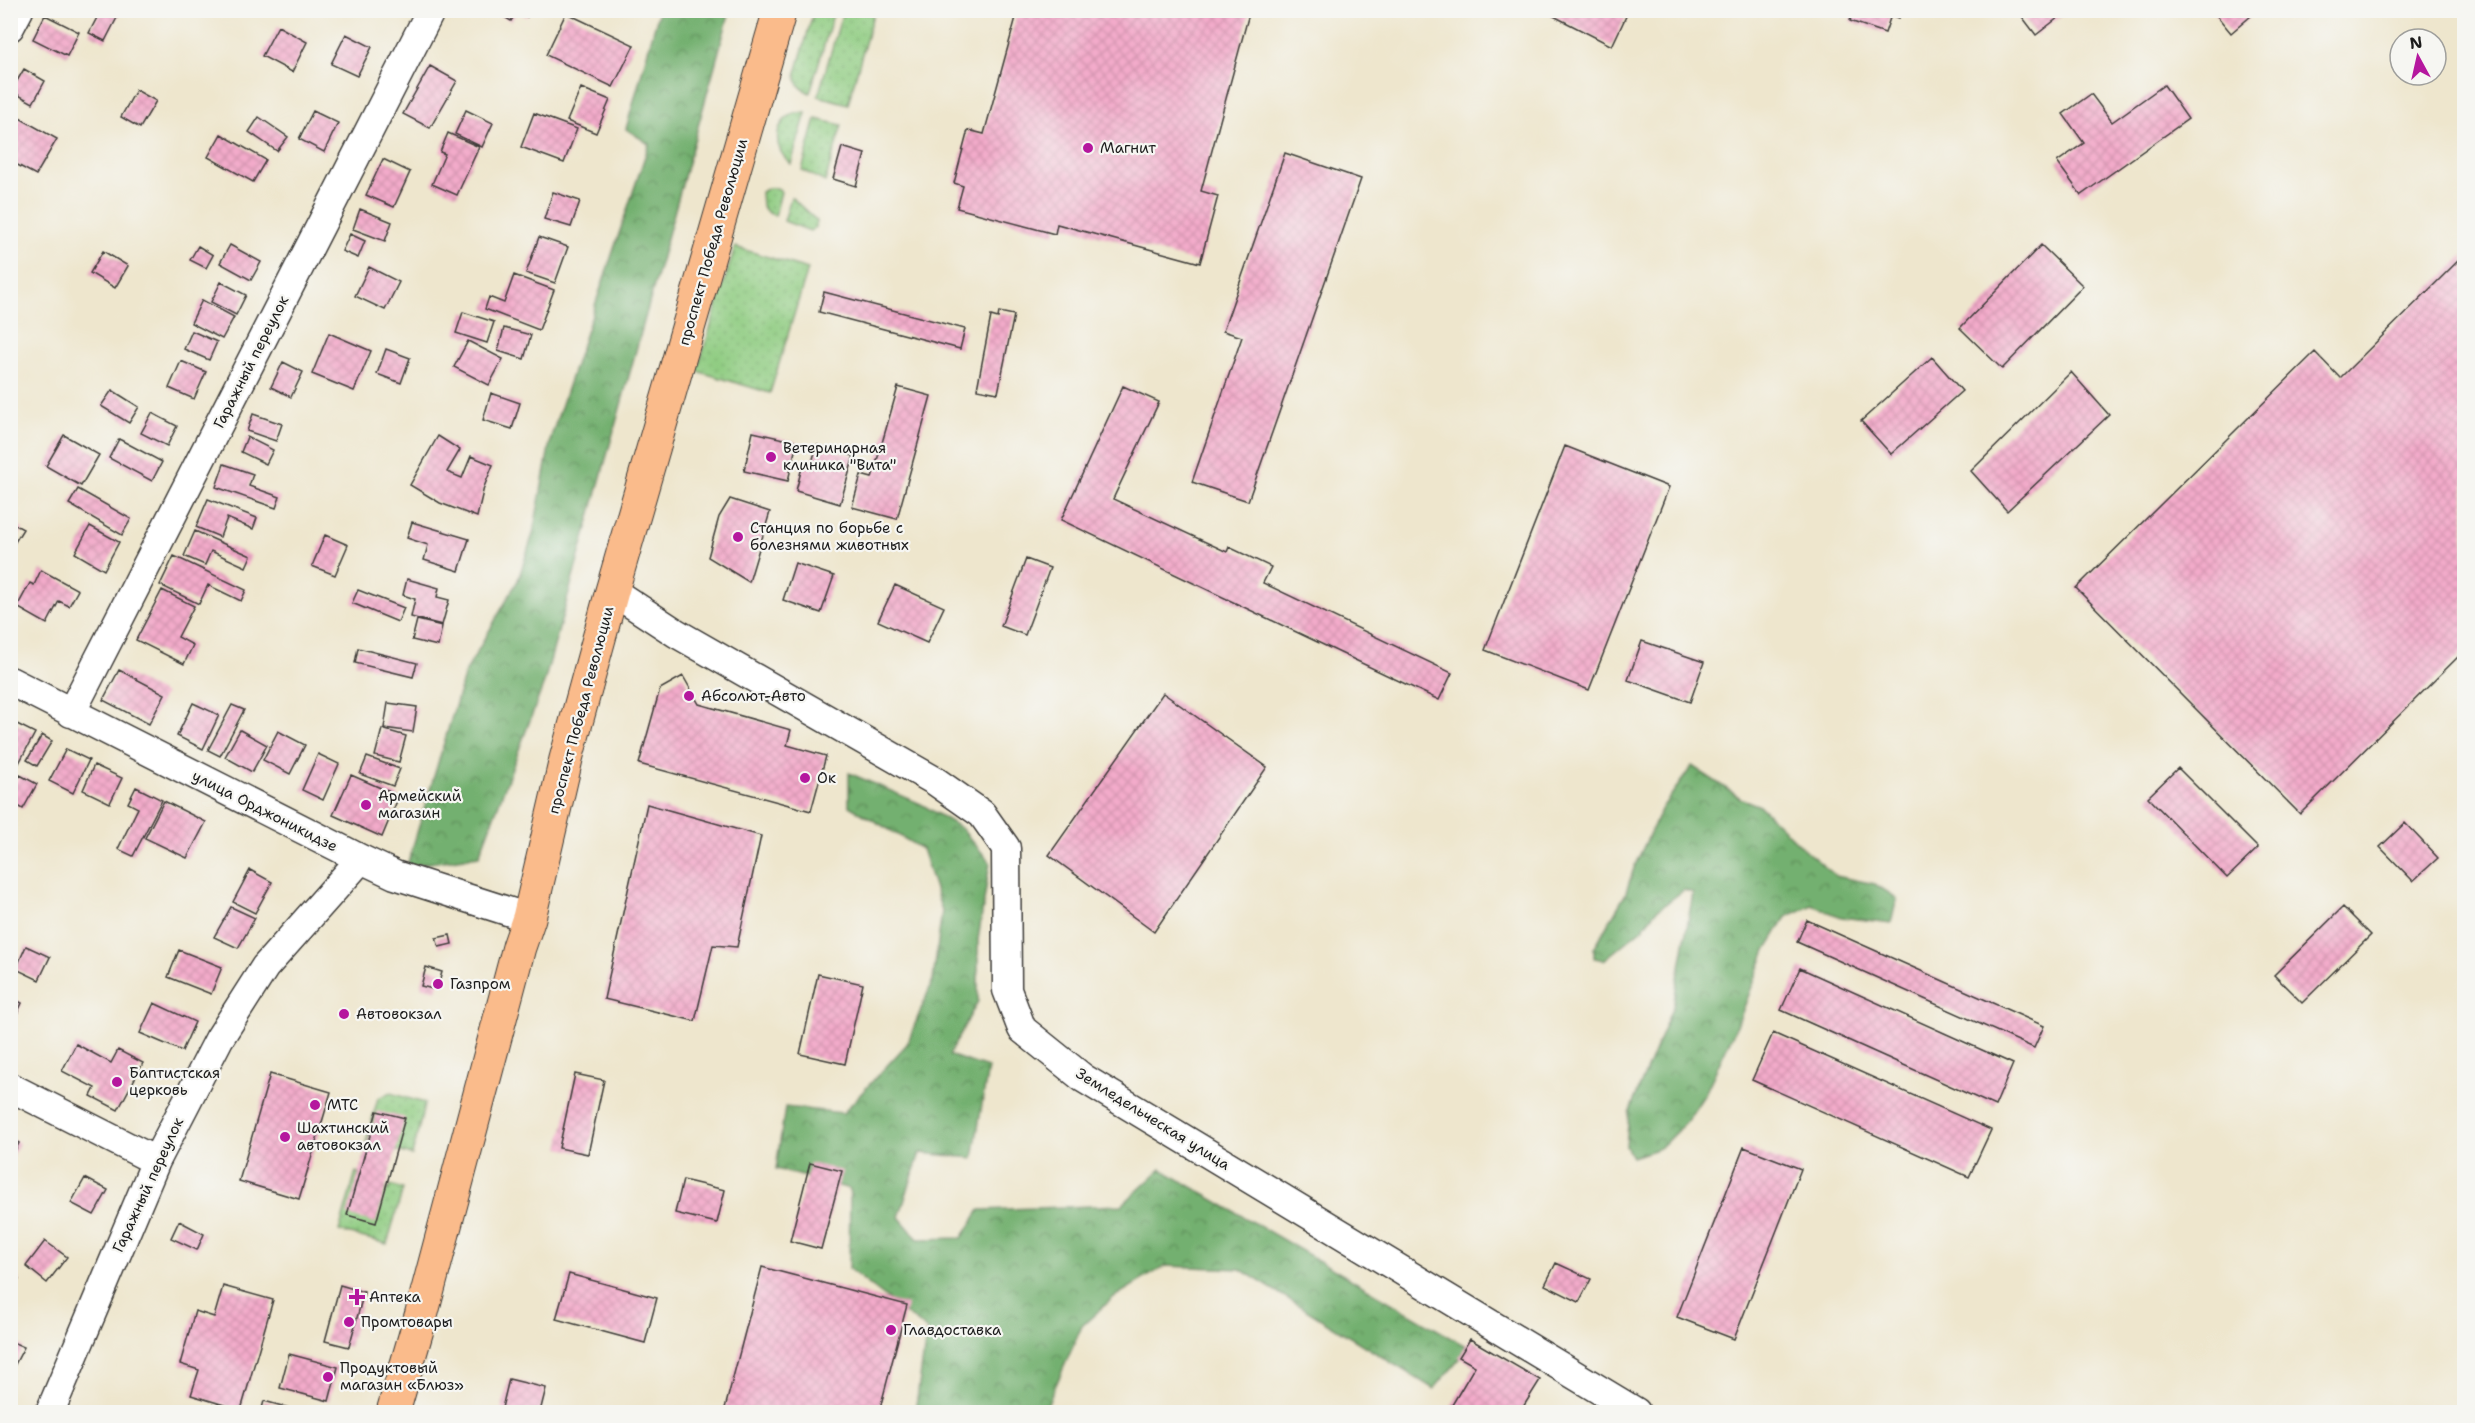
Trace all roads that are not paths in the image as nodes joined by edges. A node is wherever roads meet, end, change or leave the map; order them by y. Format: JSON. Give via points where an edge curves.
{"nodes":[{"id":1,"x":19,"y":10,"type":"edge"},
{"id":2,"x":431,"y":10,"type":"edge"},
{"id":3,"x":780,"y":10,"type":"edge"},
{"id":4,"x":10,"y":27,"type":"edge"},
{"id":5,"x":612,"y":591,"type":"junction"},
{"id":6,"x":10,"y":681,"type":"edge"},
{"id":7,"x":71,"y":713,"type":"junction"},
{"id":8,"x":361,"y":860,"type":"junction"},
{"id":9,"x":529,"y":918,"type":"junction"},
{"id":10,"x":10,"y":1087,"type":"edge"},
{"id":11,"x":156,"y":1161,"type":"junction"},
{"id":12,"x":50,"y":1413,"type":"edge"},
{"id":13,"x":393,"y":1413,"type":"edge"},
{"id":14,"x":1636,"y":1413,"type":"edge"}],
"edges":[{"from":1,"to":4,"type":"street"},
{"from":2,"to":7,"type":"street","name":"Гаражный переулок"},
{"from":3,"to":5,"type":"main road","name":"проспект Победа Революции"},
{"from":5,"to":9,"type":"main road","name":"проспект Победа Революции","via":[[566,759]]},
{"from":5,"to":14,"type":"street","name":"Земледельческая улица","via":[[676,633],[935,781],[982,814],[1006,848],[1007,990],[1022,1029],[1083,1078]]},
{"from":6,"to":7,"type":"street","name":"улица Орджоникидзе"},
{"from":7,"to":8,"type":"street","name":"улица Орджоникидзе"},
{"from":8,"to":9,"type":"street","name":"улица Орджоникидзе","via":[[395,875]]},
{"from":8,"to":11,"type":"street","name":"Гаражный переулок","via":[[265,967],[219,1039]]},
{"from":9,"to":13,"type":"main road","name":"проспект Победа Революции"},
{"from":10,"to":11,"type":"street"},
{"from":11,"to":12,"type":"street","name":"Гаражный переулок"}]}
